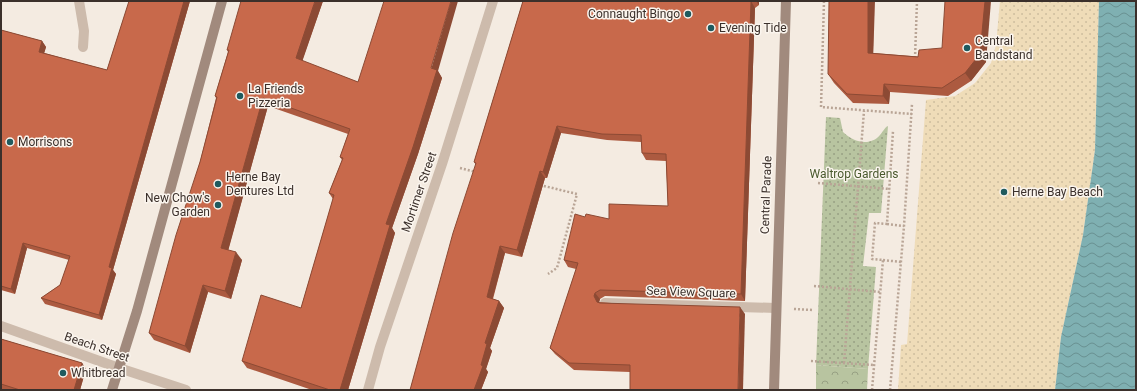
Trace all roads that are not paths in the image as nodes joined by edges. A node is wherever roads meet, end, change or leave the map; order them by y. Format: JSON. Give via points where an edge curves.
{"nodes":[{"id":1,"x":79,"y":1,"type":"edge"},
{"id":2,"x":222,"y":1,"type":"edge"},
{"id":3,"x":492,"y":1,"type":"edge"},
{"id":4,"x":786,"y":1,"type":"edge"},
{"id":5,"x":83,"y":47,"type":"dead end"},
{"id":6,"x":605,"y":303,"type":"edge"},
{"id":7,"x":776,"y":308,"type":"junction"},
{"id":8,"x":1,"y":326,"type":"edge"},
{"id":9,"x":119,"y":368,"type":"junction"},
{"id":10,"x":112,"y":390,"type":"edge"},
{"id":11,"x":186,"y":390,"type":"edge"},
{"id":12,"x":368,"y":390,"type":"edge"},
{"id":13,"x":774,"y":390,"type":"edge"}],
"edges":[{"from":1,"to":5,"type":"street","via":[[84,31]]},
{"from":2,"to":9,"type":"main road"},
{"from":3,"to":12,"type":"street","name":"Mortimer Street"},
{"from":4,"to":7,"type":"main road","name":"Central Parade"},
{"from":6,"to":7,"type":"street","name":"Sea View Square"},
{"from":7,"to":13,"type":"main road","name":"Central Parade"},
{"from":8,"to":9,"type":"street","name":"Beach Street"},
{"from":9,"to":10,"type":"main road"},
{"from":9,"to":11,"type":"street","name":"Beach Street"}]}
